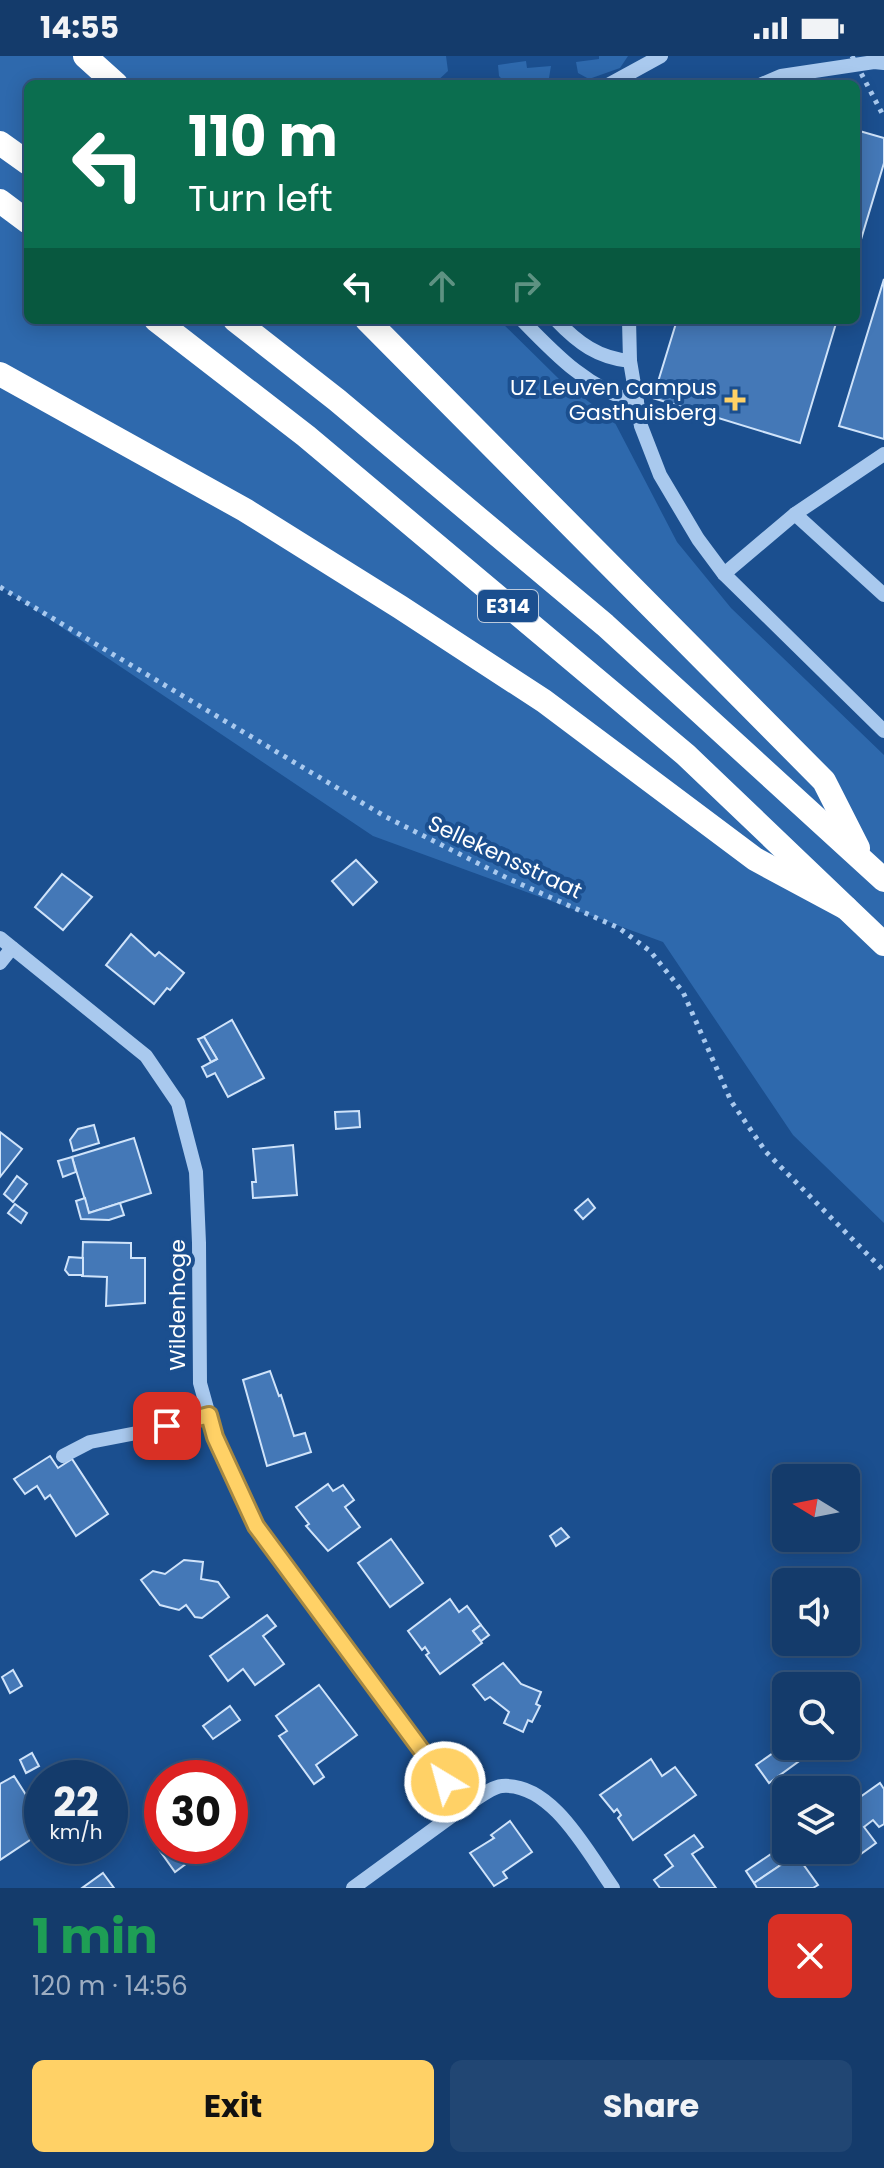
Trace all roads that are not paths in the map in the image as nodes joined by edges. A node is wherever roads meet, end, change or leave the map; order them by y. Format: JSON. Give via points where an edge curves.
{"nodes":[{"id":1,"x":85,"y":56,"type":"edge"},
{"id":2,"x":661,"y":56,"type":"edge"},
{"id":3,"x":884,"y":63,"type":"edge"},
{"id":4,"x":112,"y":80,"type":"edge"},
{"id":5,"x":617,"y":80,"type":"edge"},
{"id":6,"x":772,"y":80,"type":"edge"},
{"id":7,"x":0,"y":143,"type":"edge"},
{"id":8,"x":24,"y":160,"type":"edge"},
{"id":9,"x":0,"y":201,"type":"edge"},
{"id":10,"x":24,"y":219,"type":"edge"},
{"id":11,"x":161,"y":324,"type":"edge"},
{"id":12,"x":240,"y":324,"type":"edge"},
{"id":13,"x":371,"y":324,"type":"edge"},
{"id":14,"x":526,"y":324,"type":"edge"},
{"id":15,"x":560,"y":324,"type":"edge"},
{"id":16,"x":629,"y":324,"type":"edge"},
{"id":17,"x":630,"y":361,"type":"junction"},
{"id":18,"x":0,"y":374,"type":"edge"},
{"id":19,"x":637,"y":402,"type":"junction"},
{"id":20,"x":884,"y":454,"type":"edge"},
{"id":21,"x":795,"y":514,"type":"junction"},
{"id":22,"x":724,"y":574,"type":"junction"},
{"id":23,"x":884,"y":595,"type":"edge"},
{"id":24,"x":884,"y":731,"type":"edge"},
{"id":25,"x":865,"y":861,"type":"junction"},
{"id":26,"x":884,"y":880,"type":"edge"},
{"id":27,"x":846,"y":908,"type":"junction"},
{"id":28,"x":0,"y":938,"type":"edge"},
{"id":29,"x":884,"y":944,"type":"edge"},
{"id":30,"x":12,"y":948,"type":"junction"},
{"id":31,"x":0,"y":963,"type":"edge"},
{"id":32,"x":209,"y":1415,"type":"junction"},
{"id":33,"x":63,"y":1456,"type":"dead end"},
{"id":34,"x":464,"y":1807,"type":"junction"},
{"id":35,"x":353,"y":1888,"type":"edge"},
{"id":36,"x":613,"y":1888,"type":"edge"}],
"edges":[{"from":1,"to":4,"type":"highway"},
{"from":2,"to":5,"type":"street"},
{"from":3,"to":6,"type":"street"},
{"from":7,"to":8,"type":"highway"},
{"from":9,"to":10,"type":"highway"},
{"from":11,"to":27,"type":"highway","number":"E314","via":[[306,436],[686,755]]},
{"from":12,"to":25,"type":"highway","number":"E314","via":[[605,625]]},
{"from":13,"to":25,"type":"highway","via":[[824,781]]},
{"from":14,"to":19,"type":"street","via":[[582,376]]},
{"from":15,"to":17,"type":"street","via":[[588,350]]},
{"from":16,"to":17,"type":"street"},
{"from":17,"to":19,"type":"street"},
{"from":18,"to":27,"type":"highway","via":[[245,510],[400,607],[544,701],[755,859]]},
{"from":19,"to":22,"type":"street","via":[[660,475]]},
{"from":20,"to":21,"type":"street"},
{"from":21,"to":22,"type":"street"},
{"from":21,"to":23,"type":"street"},
{"from":22,"to":24,"type":"street"},
{"from":25,"to":26,"type":"highway","number":"E314"},
{"from":27,"to":29,"type":"highway","number":"E314"},
{"from":28,"to":30,"type":"street","name":"Wildenhoge"},
{"from":30,"to":31,"type":"street"},
{"from":30,"to":32,"type":"street","name":"Wildenhoge","via":[[146,1056],[178,1103],[196,1172],[200,1383]]},
{"from":32,"to":33,"type":"street","via":[[90,1442]]},
{"from":32,"to":34,"type":"street","name":"Wildenhoge","via":[[256,1526]]},
{"from":34,"to":35,"type":"street"},
{"from":34,"to":36,"type":"street","via":[[500,1786],[521,1787],[543,1797]]}]}
